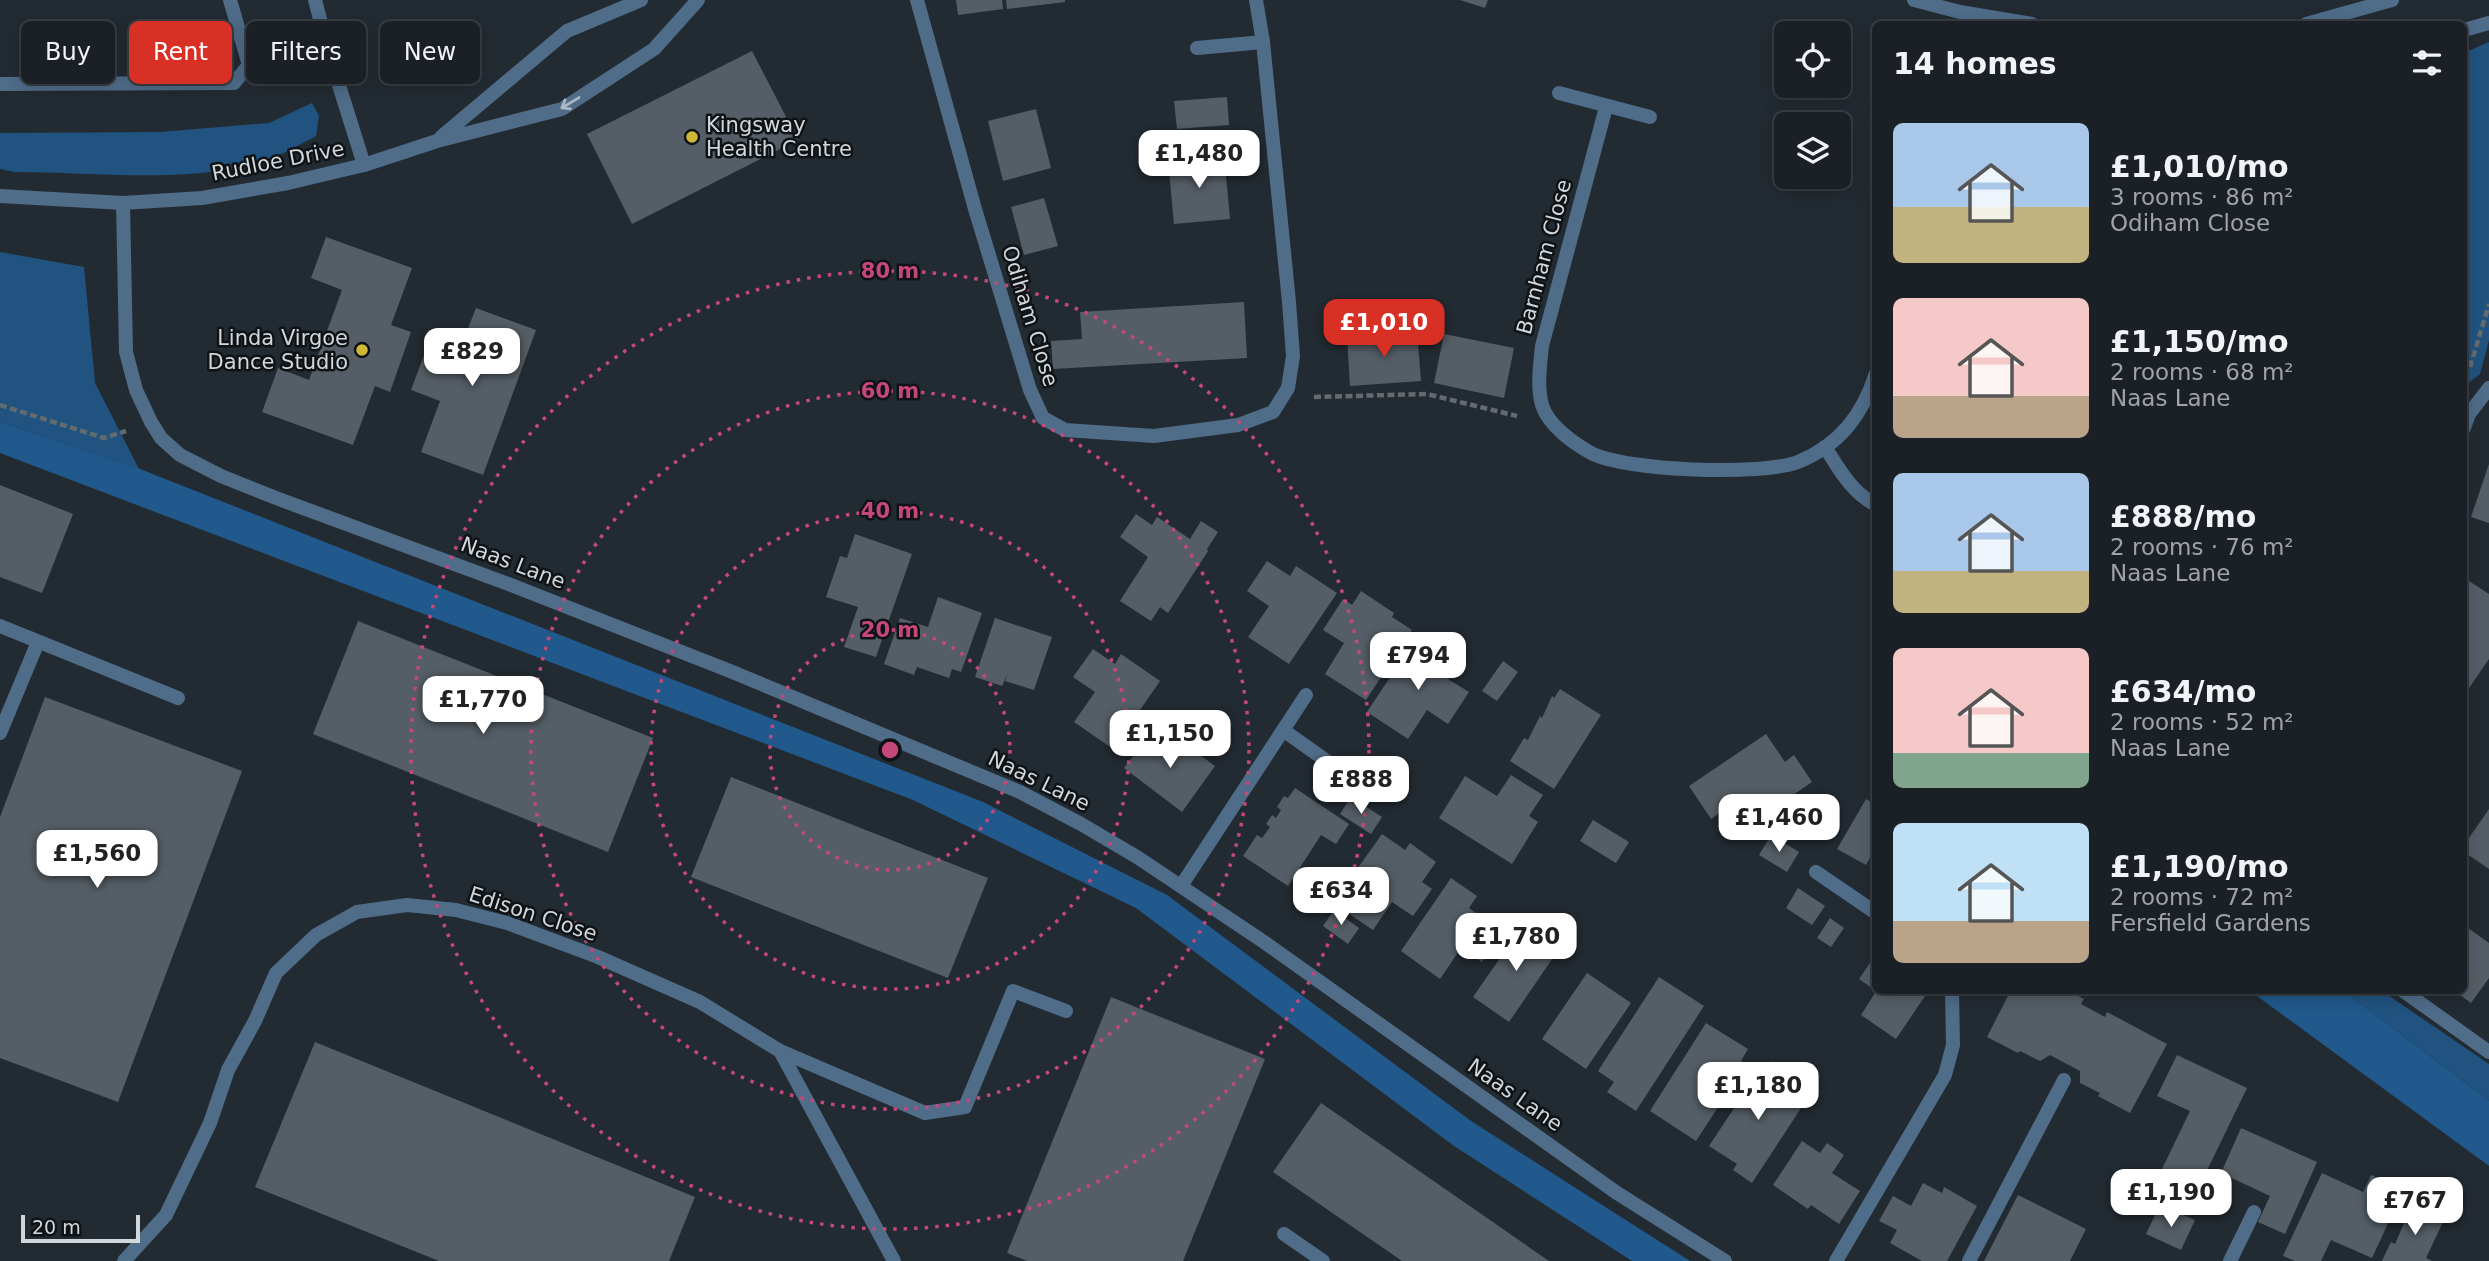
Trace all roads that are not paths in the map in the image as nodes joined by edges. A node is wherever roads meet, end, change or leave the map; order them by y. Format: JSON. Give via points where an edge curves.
{"nodes":[{"id":1,"x":230,"y":0,"type":"edge"},
{"id":2,"x":316,"y":0,"type":"edge"},
{"id":3,"x":642,"y":0,"type":"edge"},
{"id":4,"x":698,"y":0,"type":"edge"},
{"id":5,"x":917,"y":0,"type":"edge"},
{"id":6,"x":1256,"y":0,"type":"edge"},
{"id":7,"x":1914,"y":0,"type":"edge"},
{"id":8,"x":2392,"y":0,"type":"edge"},
{"id":9,"x":1959,"y":18,"type":"edge"},
{"id":10,"x":1996,"y":21,"type":"edge"},
{"id":11,"x":2317,"y":21,"type":"edge"},
{"id":12,"x":2489,"y":23,"type":"edge"},
{"id":13,"x":2467,"y":29,"type":"edge"},
{"id":14,"x":1263,"y":42,"type":"junction"},
{"id":15,"x":1197,"y":48,"type":"dead end"},
{"id":16,"x":0,"y":85,"type":"edge"},
{"id":17,"x":1559,"y":93,"type":"dead end"},
{"id":18,"x":1606,"y":107,"type":"junction"},
{"id":19,"x":1650,"y":117,"type":"dead end"},
{"id":20,"x":437,"y":141,"type":"junction"},
{"id":21,"x":364,"y":165,"type":"junction"},
{"id":22,"x":0,"y":196,"type":"edge"},
{"id":23,"x":123,"y":203,"type":"junction"},
{"id":24,"x":1872,"y":384,"type":"edge"},
{"id":25,"x":2489,"y":388,"type":"edge"},
{"id":26,"x":2467,"y":420,"type":"edge"},
{"id":27,"x":1825,"y":447,"type":"junction"},
{"id":28,"x":1872,"y":503,"type":"edge"},
{"id":29,"x":0,"y":626,"type":"edge"},
{"id":30,"x":38,"y":642,"type":"junction"},
{"id":31,"x":1306,"y":695,"type":"dead end"},
{"id":32,"x":178,"y":698,"type":"dead end"},
{"id":33,"x":1283,"y":730,"type":"junction"},
{"id":34,"x":0,"y":733,"type":"edge"},
{"id":35,"x":1328,"y":762,"type":"dead end"},
{"id":36,"x":1816,"y":872,"type":"dead end"},
{"id":37,"x":1181,"y":886,"type":"junction"},
{"id":38,"x":1872,"y":910,"type":"edge"},
{"id":39,"x":1952,"y":994,"type":"edge"},
{"id":40,"x":2408,"y":994,"type":"edge"},
{"id":41,"x":1066,"y":1011,"type":"dead end"},
{"id":42,"x":779,"y":1051,"type":"junction"},
{"id":43,"x":2489,"y":1052,"type":"edge"},
{"id":44,"x":2064,"y":1080,"type":"dead end"},
{"id":45,"x":2254,"y":1212,"type":"dead end"},
{"id":46,"x":1284,"y":1234,"type":"dead end"},
{"id":47,"x":124,"y":1261,"type":"edge"},
{"id":48,"x":894,"y":1261,"type":"edge"},
{"id":49,"x":1323,"y":1261,"type":"edge"},
{"id":50,"x":1725,"y":1261,"type":"edge"},
{"id":51,"x":1836,"y":1261,"type":"edge"},
{"id":52,"x":1969,"y":1261,"type":"edge"},
{"id":53,"x":2230,"y":1261,"type":"edge"}],
"edges":[{"from":1,"to":16,"type":"street","via":[[249,65],[234,83]]},
{"from":2,"to":21,"type":"street"},
{"from":3,"to":20,"type":"street","name":"Rudloe Drive","via":[[567,31]]},
{"from":4,"to":20,"type":"street","name":"Rudloe Drive","one_way":true,"via":[[654,49],[562,109]]},
{"from":5,"to":14,"type":"street","name":"Odiham Close","via":[[1030,390],[1043,418],[1066,430],[1154,436],[1238,425],[1273,412],[1288,388],[1293,356]]},
{"from":6,"to":14,"type":"street"},
{"from":7,"to":9,"type":"street"},
{"from":8,"to":11,"type":"street"},
{"from":9,"to":10,"type":"street"},
{"from":12,"to":13,"type":"street"},
{"from":14,"to":15,"type":"street"},
{"from":17,"to":18,"type":"street"},
{"from":18,"to":19,"type":"street"},
{"from":18,"to":27,"type":"street","name":"Barnham Close","via":[[1542,346],[1542,406],[1555,425],[1592,453],[1617,461],[1750,471],[1797,462]]},
{"from":20,"to":21,"type":"street","name":"Rudloe Drive"},
{"from":21,"to":23,"type":"street","name":"Rudloe Drive","via":[[202,198]]},
{"from":22,"to":23,"type":"street"},
{"from":23,"to":37,"type":"street","name":"Naas Lane","via":[[126,352],[151,422],[180,455],[221,476],[730,671],[1020,792]]},
{"from":24,"to":27,"type":"street","name":"Barnham Close","via":[[1854,421]]},
{"from":25,"to":26,"type":"street"},
{"from":27,"to":28,"type":"street","via":[[1845,479]]},
{"from":29,"to":30,"type":"street"},
{"from":30,"to":32,"type":"street"},
{"from":30,"to":34,"type":"street"},
{"from":31,"to":33,"type":"street"},
{"from":33,"to":35,"type":"street"},
{"from":33,"to":37,"type":"street"},
{"from":36,"to":38,"type":"street"},
{"from":37,"to":50,"type":"street","name":"Naas Lane","via":[[1617,1193]]},
{"from":39,"to":51,"type":"street","via":[[1953,1045],[1945,1075]]},
{"from":40,"to":43,"type":"street"},
{"from":41,"to":42,"type":"street","via":[[1013,991],[965,1107],[925,1113]]},
{"from":42,"to":47,"type":"street","name":"Edison Close","via":[[700,1002],[507,923],[456,909],[407,905],[357,912],[316,935],[276,973],[228,1070],[211,1123],[166,1215]]},
{"from":42,"to":48,"type":"street","name":"Edison Close"},
{"from":44,"to":52,"type":"street"},
{"from":45,"to":53,"type":"street"},
{"from":46,"to":49,"type":"street"}]}
